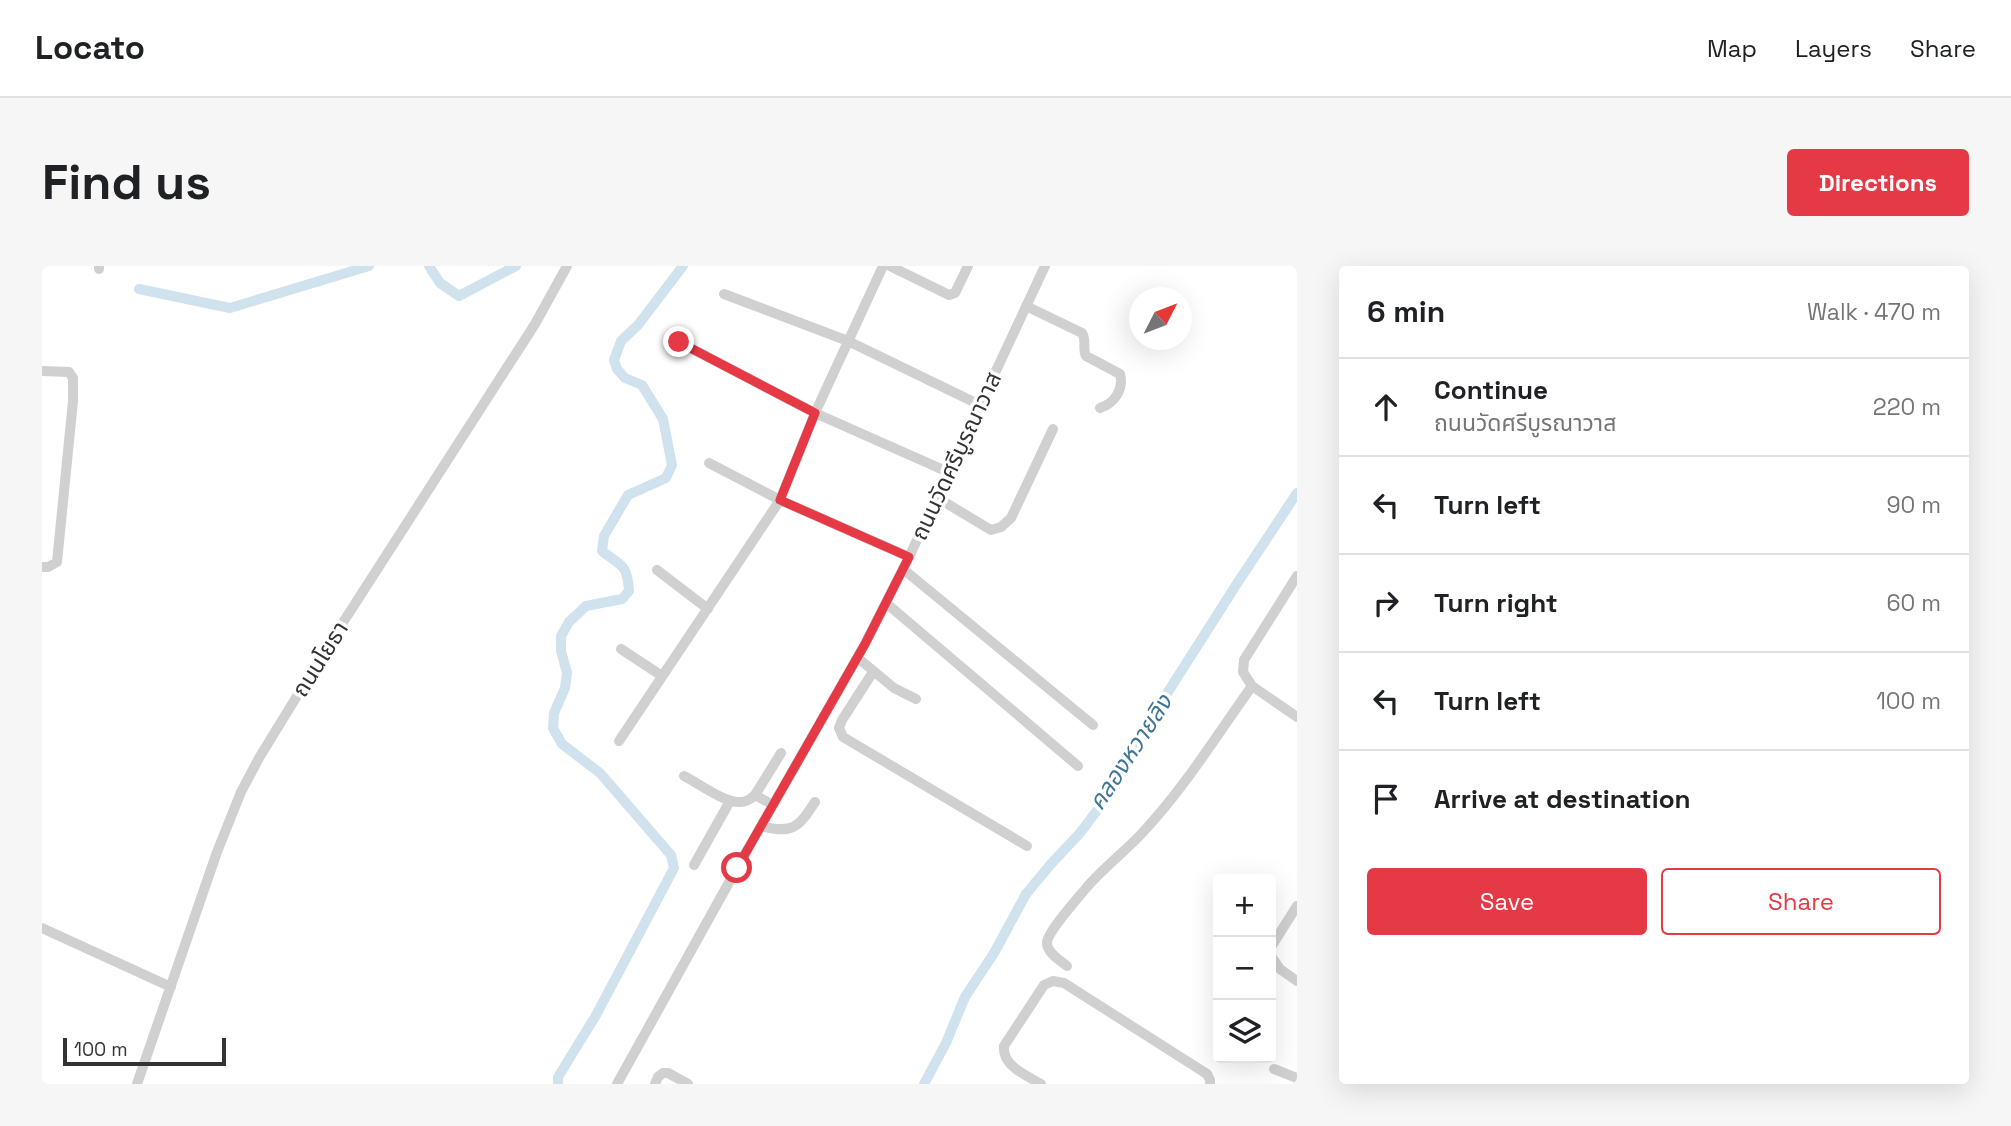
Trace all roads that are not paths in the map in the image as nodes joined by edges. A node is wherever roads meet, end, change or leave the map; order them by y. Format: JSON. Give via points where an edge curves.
{"nodes":[{"id":1,"x":567,"y":266,"type":"edge"},
{"id":2,"x":883,"y":266,"type":"edge"},
{"id":3,"x":890,"y":266,"type":"edge"},
{"id":4,"x":968,"y":266,"type":"edge"},
{"id":5,"x":1045,"y":266,"type":"edge"},
{"id":6,"x":916,"y":271,"type":"edge"},
{"id":7,"x":724,"y":294,"type":"dead end"},
{"id":8,"x":1026,"y":306,"type":"junction"},
{"id":9,"x":848,"y":341,"type":"junction"},
{"id":10,"x":679,"y":342,"type":"dead end"},
{"id":11,"x":42,"y":371,"type":"edge"},
{"id":12,"x":980,"y":405,"type":"junction"},
{"id":13,"x":1100,"y":408,"type":"dead end"},
{"id":14,"x":815,"y":413,"type":"junction"},
{"id":15,"x":1053,"y":429,"type":"dead end"},
{"id":16,"x":709,"y":463,"type":"dead end"},
{"id":17,"x":948,"y":472,"type":"junction"},
{"id":18,"x":936,"y":497,"type":"junction"},
{"id":19,"x":780,"y":500,"type":"junction"},
{"id":20,"x":909,"y":557,"type":"junction"},
{"id":21,"x":42,"y":567,"type":"edge"},
{"id":22,"x":903,"y":569,"type":"junction"},
{"id":23,"x":657,"y":570,"type":"dead end"},
{"id":24,"x":1297,"y":576,"type":"edge"},
{"id":25,"x":886,"y":603,"type":"junction"},
{"id":26,"x":708,"y":609,"type":"junction"},
{"id":27,"x":621,"y":649,"type":"dead end"},
{"id":28,"x":858,"y":658,"type":"junction"},
{"id":29,"x":873,"y":672,"type":"junction"},
{"id":30,"x":662,"y":676,"type":"junction"},
{"id":31,"x":1252,"y":686,"type":"junction"},
{"id":32,"x":916,"y":699,"type":"dead end"},
{"id":33,"x":1297,"y":717,"type":"edge"},
{"id":34,"x":1093,"y":725,"type":"dead end"},
{"id":35,"x":619,"y":741,"type":"dead end"},
{"id":36,"x":781,"y":753,"type":"dead end"},
{"id":37,"x":1079,"y":766,"type":"dead end"},
{"id":38,"x":684,"y":776,"type":"dead end"},
{"id":39,"x":755,"y":795,"type":"junction"},
{"id":40,"x":730,"y":801,"type":"junction"},
{"id":41,"x":815,"y":802,"type":"dead end"},
{"id":42,"x":774,"y":805,"type":"junction"},
{"id":43,"x":761,"y":826,"type":"junction"},
{"id":44,"x":1027,"y":846,"type":"dead end"},
{"id":45,"x":694,"y":865,"type":"dead end"},
{"id":46,"x":1297,"y":906,"type":"edge"},
{"id":47,"x":42,"y":928,"type":"edge"},
{"id":48,"x":1276,"y":939,"type":"edge"},
{"id":49,"x":1276,"y":963,"type":"edge"},
{"id":50,"x":1067,"y":966,"type":"dead end"},
{"id":51,"x":1297,"y":981,"type":"edge"},
{"id":52,"x":170,"y":987,"type":"junction"},
{"id":53,"x":1274,"y":1069,"type":"dead end"},
{"id":54,"x":1297,"y":1078,"type":"edge"},
{"id":55,"x":137,"y":1084,"type":"edge"},
{"id":56,"x":618,"y":1084,"type":"edge"},
{"id":57,"x":655,"y":1084,"type":"edge"},
{"id":58,"x":688,"y":1084,"type":"edge"},
{"id":59,"x":1041,"y":1084,"type":"edge"},
{"id":60,"x":1210,"y":1084,"type":"edge"}],
"edges":[{"from":1,"to":52,"type":"street","name":"ถนนโยธา","via":[[535,324],[259,758],[217,852]]},
{"from":2,"to":9,"type":"street"},
{"from":3,"to":6,"type":"street"},
{"from":4,"to":6,"type":"street","via":[[952,295]]},
{"from":5,"to":8,"type":"street","name":"ถนนวัดศรีบูรณาวาส"},
{"from":7,"to":9,"type":"street"},
{"from":8,"to":12,"type":"street","name":"ถนนวัดศรีบูรณาวาส"},
{"from":8,"to":13,"type":"street","via":[[1083,333],[1086,356],[1120,374],[1122,383],[1115,398]]},
{"from":9,"to":12,"type":"street"},
{"from":9,"to":14,"type":"street"},
{"from":10,"to":14,"type":"street"},
{"from":11,"to":21,"type":"street","via":[[69,372],[74,378],[57,562]]},
{"from":12,"to":17,"type":"street","name":"ถนนวัดศรีบูรณาวาส"},
{"from":14,"to":17,"type":"street"},
{"from":14,"to":19,"type":"street"},
{"from":15,"to":18,"type":"street","via":[[1011,518],[1002,527],[991,530]]},
{"from":16,"to":19,"type":"street"},
{"from":17,"to":18,"type":"street","name":"ถนนวัดศรีบูรณาวาส"},
{"from":18,"to":20,"type":"street","name":"ถนนวัดศรีบูรณาวาส"},
{"from":19,"to":20,"type":"street"},
{"from":19,"to":26,"type":"street"},
{"from":20,"to":22,"type":"street","name":"ถนนวัดศรีบูรณาวาส"},
{"from":22,"to":25,"type":"street","name":"ถนนวัดศรีบูรณาวาส"},
{"from":22,"to":34,"type":"street"},
{"from":23,"to":26,"type":"street"},
{"from":24,"to":31,"type":"street","via":[[1244,660],[1243,672]]},
{"from":25,"to":28,"type":"street","name":"ถนนวัดศรีบูรณาวาส"},
{"from":25,"to":37,"type":"street"},
{"from":26,"to":30,"type":"street"},
{"from":27,"to":30,"type":"street"},
{"from":28,"to":29,"type":"street"},
{"from":28,"to":42,"type":"street","name":"ถนนวัดศรีบูรณาวาส"},
{"from":29,"to":32,"type":"street"},
{"from":29,"to":44,"type":"street","via":[[842,720],[843,737]]},
{"from":30,"to":35,"type":"street"},
{"from":31,"to":33,"type":"street"},
{"from":31,"to":50,"type":"street","via":[[1181,788],[1061,918],[1047,943]]},
{"from":36,"to":39,"type":"street"},
{"from":38,"to":40,"type":"street"},
{"from":39,"to":40,"type":"street","via":[[741,802]]},
{"from":39,"to":42,"type":"street"},
{"from":40,"to":45,"type":"street"},
{"from":41,"to":43,"type":"street","via":[[797,826]]},
{"from":42,"to":43,"type":"street","name":"ถนนวัดศรีบูรณาวาส"},
{"from":43,"to":56,"type":"street","name":"ถนนวัดศรีบูรณาวาส"},
{"from":46,"to":48,"type":"street"},
{"from":47,"to":52,"type":"street"},
{"from":49,"to":51,"type":"street"},
{"from":52,"to":55,"type":"street","name":"ถนนโยธา"},
{"from":53,"to":54,"type":"street"},
{"from":57,"to":58,"type":"street","via":[[663,1073]]},
{"from":59,"to":60,"type":"street","via":[[1009,1063],[1003,1053],[1044,985],[1053,981],[1064,983],[1207,1074]]}]}
